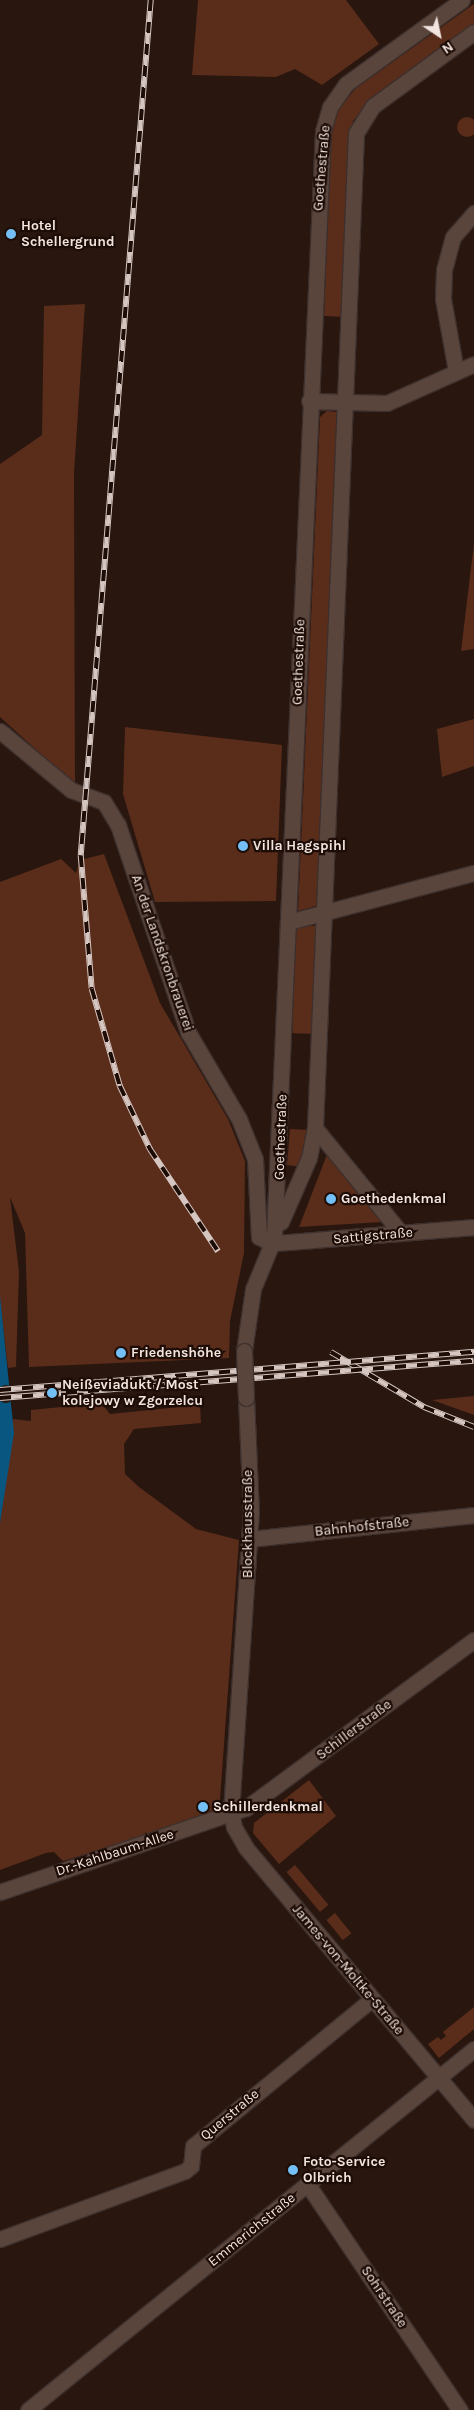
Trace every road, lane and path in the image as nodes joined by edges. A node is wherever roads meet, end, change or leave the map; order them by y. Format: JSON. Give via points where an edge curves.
{"nodes":[{"id":1,"x":462,"y":0,"type":"edge"},
{"id":2,"x":474,"y":32,"type":"edge"},
{"id":3,"x":474,"y":213,"type":"edge"},
{"id":4,"x":474,"y":364,"type":"edge"},
{"id":5,"x":456,"y":371,"type":"junction"},
{"id":6,"x":309,"y":401,"type":"junction"},
{"id":7,"x":346,"y":403,"type":"junction"},
{"id":8,"x":0,"y":731,"type":"edge"},
{"id":9,"x":474,"y":873,"type":"edge"},
{"id":10,"x":324,"y":913,"type":"junction"},
{"id":11,"x":288,"y":922,"type":"junction"},
{"id":12,"x":315,"y":1128,"type":"junction"},
{"id":13,"x":474,"y":1227,"type":"edge"},
{"id":14,"x":400,"y":1233,"type":"junction"},
{"id":15,"x":273,"y":1240,"type":"junction"},
{"id":16,"x":474,"y":1515,"type":"edge"},
{"id":17,"x":250,"y":1538,"type":"junction"},
{"id":18,"x":474,"y":1640,"type":"edge"},
{"id":19,"x":231,"y":1815,"type":"junction"},
{"id":20,"x":0,"y":1892,"type":"edge"},
{"id":21,"x":372,"y":1998,"type":"junction"},
{"id":22,"x":474,"y":2048,"type":"edge"},
{"id":23,"x":438,"y":2078,"type":"junction"},
{"id":24,"x":474,"y":2120,"type":"edge"},
{"id":25,"x":308,"y":2185,"type":"junction"},
{"id":26,"x":0,"y":2239,"type":"edge"},
{"id":27,"x":28,"y":2410,"type":"edge"},
{"id":28,"x":460,"y":2410,"type":"edge"}],
"edges":[{"from":1,"to":6,"type":"street","name":"Goethestraße","via":[[353,77],[330,107],[323,131]]},
{"from":2,"to":7,"type":"street","name":"Goethestraße","via":[[373,106],[356,133]]},
{"from":3,"to":5,"type":"street","via":[[453,237],[444,270],[443,299]]},
{"from":4,"to":5,"type":"street"},
{"from":5,"to":7,"type":"street","via":[[388,403]]},
{"from":6,"to":7,"type":"street"},
{"from":6,"to":11,"type":"street","name":"Goethestraße"},
{"from":7,"to":10,"type":"street","name":"Goethestraße"},
{"from":8,"to":15,"type":"street","name":"An der Landskronbrauerei","via":[[71,790],[104,802],[118,825],[188,1032],[239,1119],[255,1159],[256,1230],[259,1237]]},
{"from":9,"to":10,"type":"street"},
{"from":10,"to":11,"type":"street"},
{"from":10,"to":12,"type":"street","name":"Goethestraße"},
{"from":11,"to":15,"type":"street","name":"Goethestraße"},
{"from":12,"to":14,"type":"street"},
{"from":12,"to":15,"type":"street","name":"Goethestraße","via":[[308,1158]]},
{"from":13,"to":14,"type":"street","name":"Sattigstraße"},
{"from":14,"to":15,"type":"street","name":"Sattigstraße"},
{"from":15,"to":17,"type":"street","name":"Blockhausstraße","bridge":true,"via":[[253,1289],[244,1351]]},
{"from":16,"to":17,"type":"street","name":"Bahnhofstraße"},
{"from":17,"to":19,"type":"street","name":"Blockhausstraße"},
{"from":18,"to":19,"type":"street","name":"Schillerstraße","via":[[269,1794]]},
{"from":19,"to":20,"type":"street","name":"Dr.-Kahlbaum-Allee"},
{"from":19,"to":21,"type":"street","name":"James-von-Moltke-Straße","via":[[246,1848]]},
{"from":21,"to":23,"type":"street","name":"James-von-Moltke-Straße"},
{"from":21,"to":26,"type":"street","name":"Querstraße","via":[[193,2146],[191,2166],[185,2170]]},
{"from":22,"to":23,"type":"street","name":"Emmerichstraße"},
{"from":23,"to":24,"type":"street","name":"James-von-Moltke-Straße"},
{"from":23,"to":25,"type":"street","name":"Emmerichstraße"},
{"from":25,"to":27,"type":"street","name":"Emmerichstraße"},
{"from":25,"to":28,"type":"street","name":"Sohrstraße"}]}
